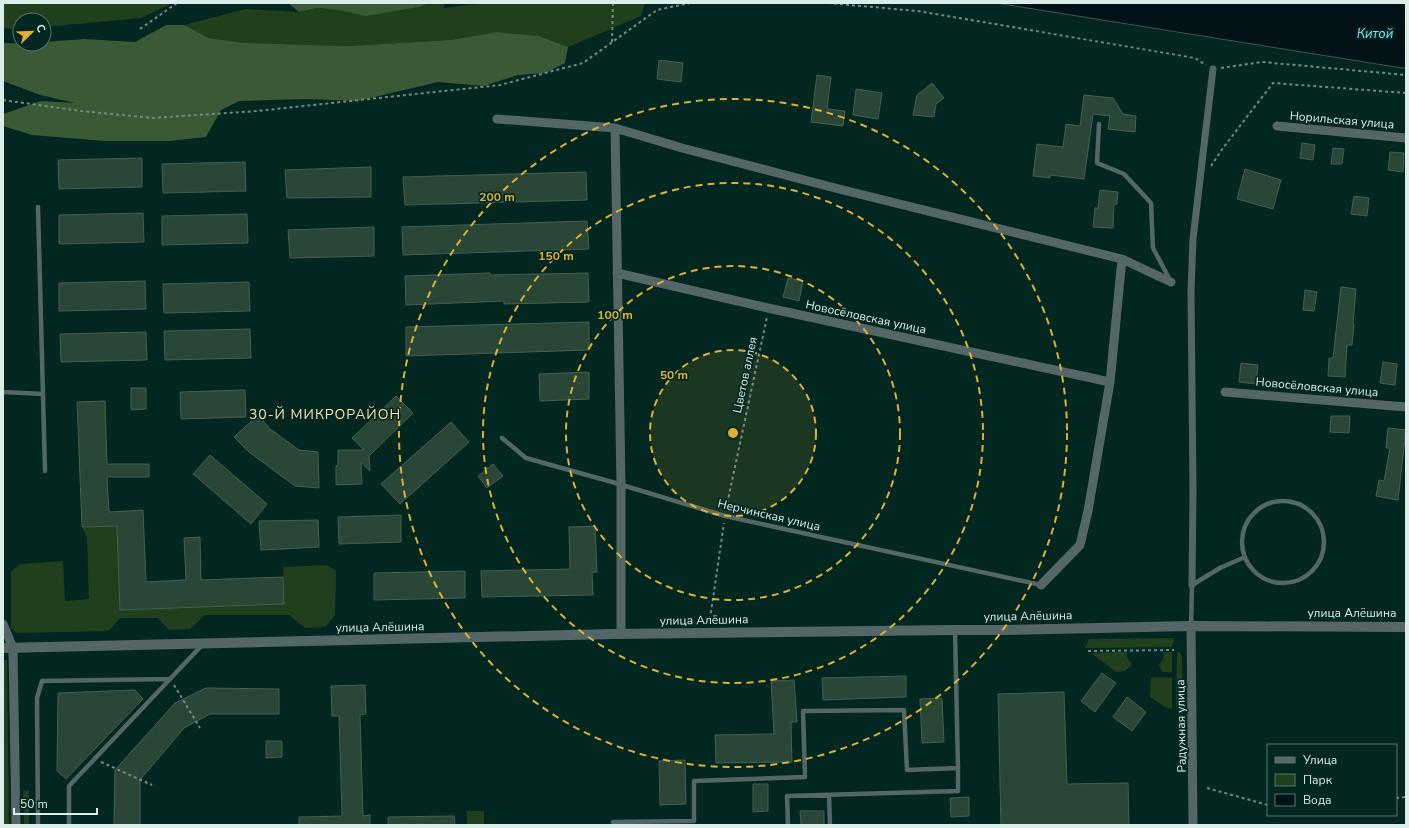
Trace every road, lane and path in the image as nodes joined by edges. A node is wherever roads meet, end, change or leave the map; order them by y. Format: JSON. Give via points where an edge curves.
{"nodes":[{"id":1,"x":177,"y":3,"type":"edge"},
{"id":2,"x":613,"y":3,"type":"edge"},
{"id":3,"x":690,"y":3,"type":"edge"},
{"id":4,"x":828,"y":3,"type":"edge"},
{"id":5,"x":140,"y":29,"type":"dead end"},
{"id":6,"x":612,"y":42,"type":"junction"},
{"id":7,"x":1213,"y":69,"type":"junction"},
{"id":8,"x":1406,"y":75,"type":"edge"},
{"id":9,"x":1406,"y":93,"type":"edge"},
{"id":10,"x":3,"y":100,"type":"edge"},
{"id":11,"x":497,"y":119,"type":"dead end"},
{"id":12,"x":1099,"y":124,"type":"dead end"},
{"id":13,"x":1277,"y":126,"type":"dead end"},
{"id":14,"x":615,"y":128,"type":"junction"},
{"id":15,"x":1406,"y":138,"type":"edge"},
{"id":16,"x":1211,"y":166,"type":"dead end"},
{"id":17,"x":38,"y":207,"type":"dead end"},
{"id":18,"x":1122,"y":259,"type":"junction"},
{"id":19,"x":617,"y":273,"type":"junction"},
{"id":20,"x":1171,"y":282,"type":"joint"},
{"id":21,"x":768,"y":308,"type":"junction"},
{"id":22,"x":1110,"y":382,"type":"junction"},
{"id":23,"x":3,"y":392,"type":"edge"},
{"id":24,"x":1225,"y":392,"type":"dead end"},
{"id":25,"x":43,"y":394,"type":"junction"},
{"id":26,"x":1406,"y":407,"type":"edge"},
{"id":27,"x":502,"y":438,"type":"dead end"},
{"id":28,"x":45,"y":471,"type":"dead end"},
{"id":29,"x":621,"y":484,"type":"junction"},
{"id":30,"x":725,"y":516,"type":"junction"},
{"id":31,"x":1245,"y":557,"type":"junction"},
{"id":32,"x":1041,"y":585,"type":"joint"},
{"id":33,"x":1192,"y":585,"type":"junction"},
{"id":34,"x":710,"y":619,"type":"dead end"},
{"id":35,"x":3,"y":624,"type":"edge"},
{"id":36,"x":1191,"y":626,"type":"junction"},
{"id":37,"x":1406,"y":627,"type":"edge"},
{"id":38,"x":954,"y":630,"type":"junction"},
{"id":39,"x":621,"y":634,"type":"junction"},
{"id":40,"x":204,"y":643,"type":"junction"},
{"id":41,"x":8,"y":648,"type":"edge"},
{"id":42,"x":1174,"y":650,"type":"dead end"},
{"id":43,"x":1088,"y":651,"type":"dead end"},
{"id":44,"x":170,"y":679,"type":"junction"},
{"id":45,"x":200,"y":728,"type":"dead end"},
{"id":46,"x":95,"y":759,"type":"junction"},
{"id":47,"x":958,"y":768,"type":"junction"},
{"id":48,"x":152,"y":785,"type":"dead end"},
{"id":49,"x":1207,"y":788,"type":"dead end"},
{"id":50,"x":829,"y":795,"type":"junction"},
{"id":51,"x":1267,"y":805,"type":"edge"},
{"id":52,"x":613,"y":822,"type":"dead end"},
{"id":53,"x":16,"y":825,"type":"edge"},
{"id":54,"x":38,"y":825,"type":"edge"},
{"id":55,"x":69,"y":825,"type":"edge"},
{"id":56,"x":788,"y":825,"type":"edge"},
{"id":57,"x":830,"y":825,"type":"edge"},
{"id":58,"x":1194,"y":825,"type":"edge"}],
"edges":[{"from":1,"to":5,"type":"path"},
{"from":2,"to":6,"type":"path"},
{"from":3,"to":6,"type":"path","via":[[657,10]]},
{"from":4,"to":7,"type":"path","via":[[917,11],[1195,58]]},
{"from":6,"to":10,"type":"path","via":[[583,63],[500,85],[257,111],[153,118]]},
{"from":7,"to":8,"type":"path","via":[[1262,62]]},
{"from":7,"to":33,"type":"street","via":[[1193,239]]},
{"from":9,"to":16,"type":"path","via":[[1273,83]]},
{"from":11,"to":14,"type":"street"},
{"from":12,"to":20,"type":"lane","via":[[1096,164],[1124,174],[1151,203],[1153,248]]},
{"from":13,"to":15,"type":"street","name":"Норильская улица"},
{"from":14,"to":18,"type":"street","via":[[835,188]]},
{"from":14,"to":19,"type":"street"},
{"from":17,"to":25,"type":"lane"},
{"from":18,"to":20,"type":"street"},
{"from":18,"to":22,"type":"street"},
{"from":19,"to":21,"type":"street","name":"Новосёловская улица"},
{"from":19,"to":29,"type":"street"},
{"from":21,"to":22,"type":"street","name":"Новосёловская улица"},
{"from":21,"to":30,"type":"path","name":"Цветов аллея"},
{"from":22,"to":32,"type":"street","via":[[1080,545]]},
{"from":23,"to":25,"type":"lane"},
{"from":24,"to":26,"type":"street","name":"Новосёловская улица"},
{"from":25,"to":28,"type":"lane"},
{"from":27,"to":29,"type":"lane","name":"Нерчинская улица","via":[[526,458]]},
{"from":29,"to":30,"type":"lane","name":"Нерчинская улица"},
{"from":29,"to":39,"type":"street"},
{"from":30,"to":32,"type":"lane","name":"Нерчинская улица"},
{"from":30,"to":34,"type":"path","name":"Цветов аллея"},
{"from":31,"to":31,"type":"lane","via":[[1252,569],[1263,578],[1277,583],[1291,583],[1305,578],[1316,568],[1323,556],[1325,542],[1322,527],[1316,516],[1306,507],[1282,500],[1269,503],[1258,509],[1243,531]]},
{"from":31,"to":33,"type":"lane"},
{"from":33,"to":36,"type":"lane"},
{"from":35,"to":41,"type":"street"},
{"from":36,"to":37,"type":"street","name":"улица Алёшина"},
{"from":36,"to":38,"type":"street","name":"улица Алёшина"},
{"from":36,"to":58,"type":"street","name":"Радужная улица"},
{"from":38,"to":39,"type":"street","name":"улица Алёшина"},
{"from":38,"to":47,"type":"lane"},
{"from":39,"to":40,"type":"street","name":"улица Алёшина"},
{"from":40,"to":41,"type":"street","name":"улица Алёшина"},
{"from":40,"to":44,"type":"lane"},
{"from":41,"to":53,"type":"street"},
{"from":42,"to":43,"type":"path"},
{"from":44,"to":45,"type":"path"},
{"from":44,"to":46,"type":"lane"},
{"from":44,"to":54,"type":"lane","via":[[42,681],[37,698]]},
{"from":46,"to":48,"type":"path"},
{"from":46,"to":55,"type":"lane","via":[[69,786]]},
{"from":47,"to":50,"type":"lane","via":[[958,791]]},
{"from":47,"to":52,"type":"lane","via":[[907,770],[904,710],[803,711],[806,777],[694,781],[694,821]]},
{"from":49,"to":51,"type":"path"},
{"from":50,"to":56,"type":"lane","via":[[787,796]]},
{"from":50,"to":57,"type":"lane"}]}
